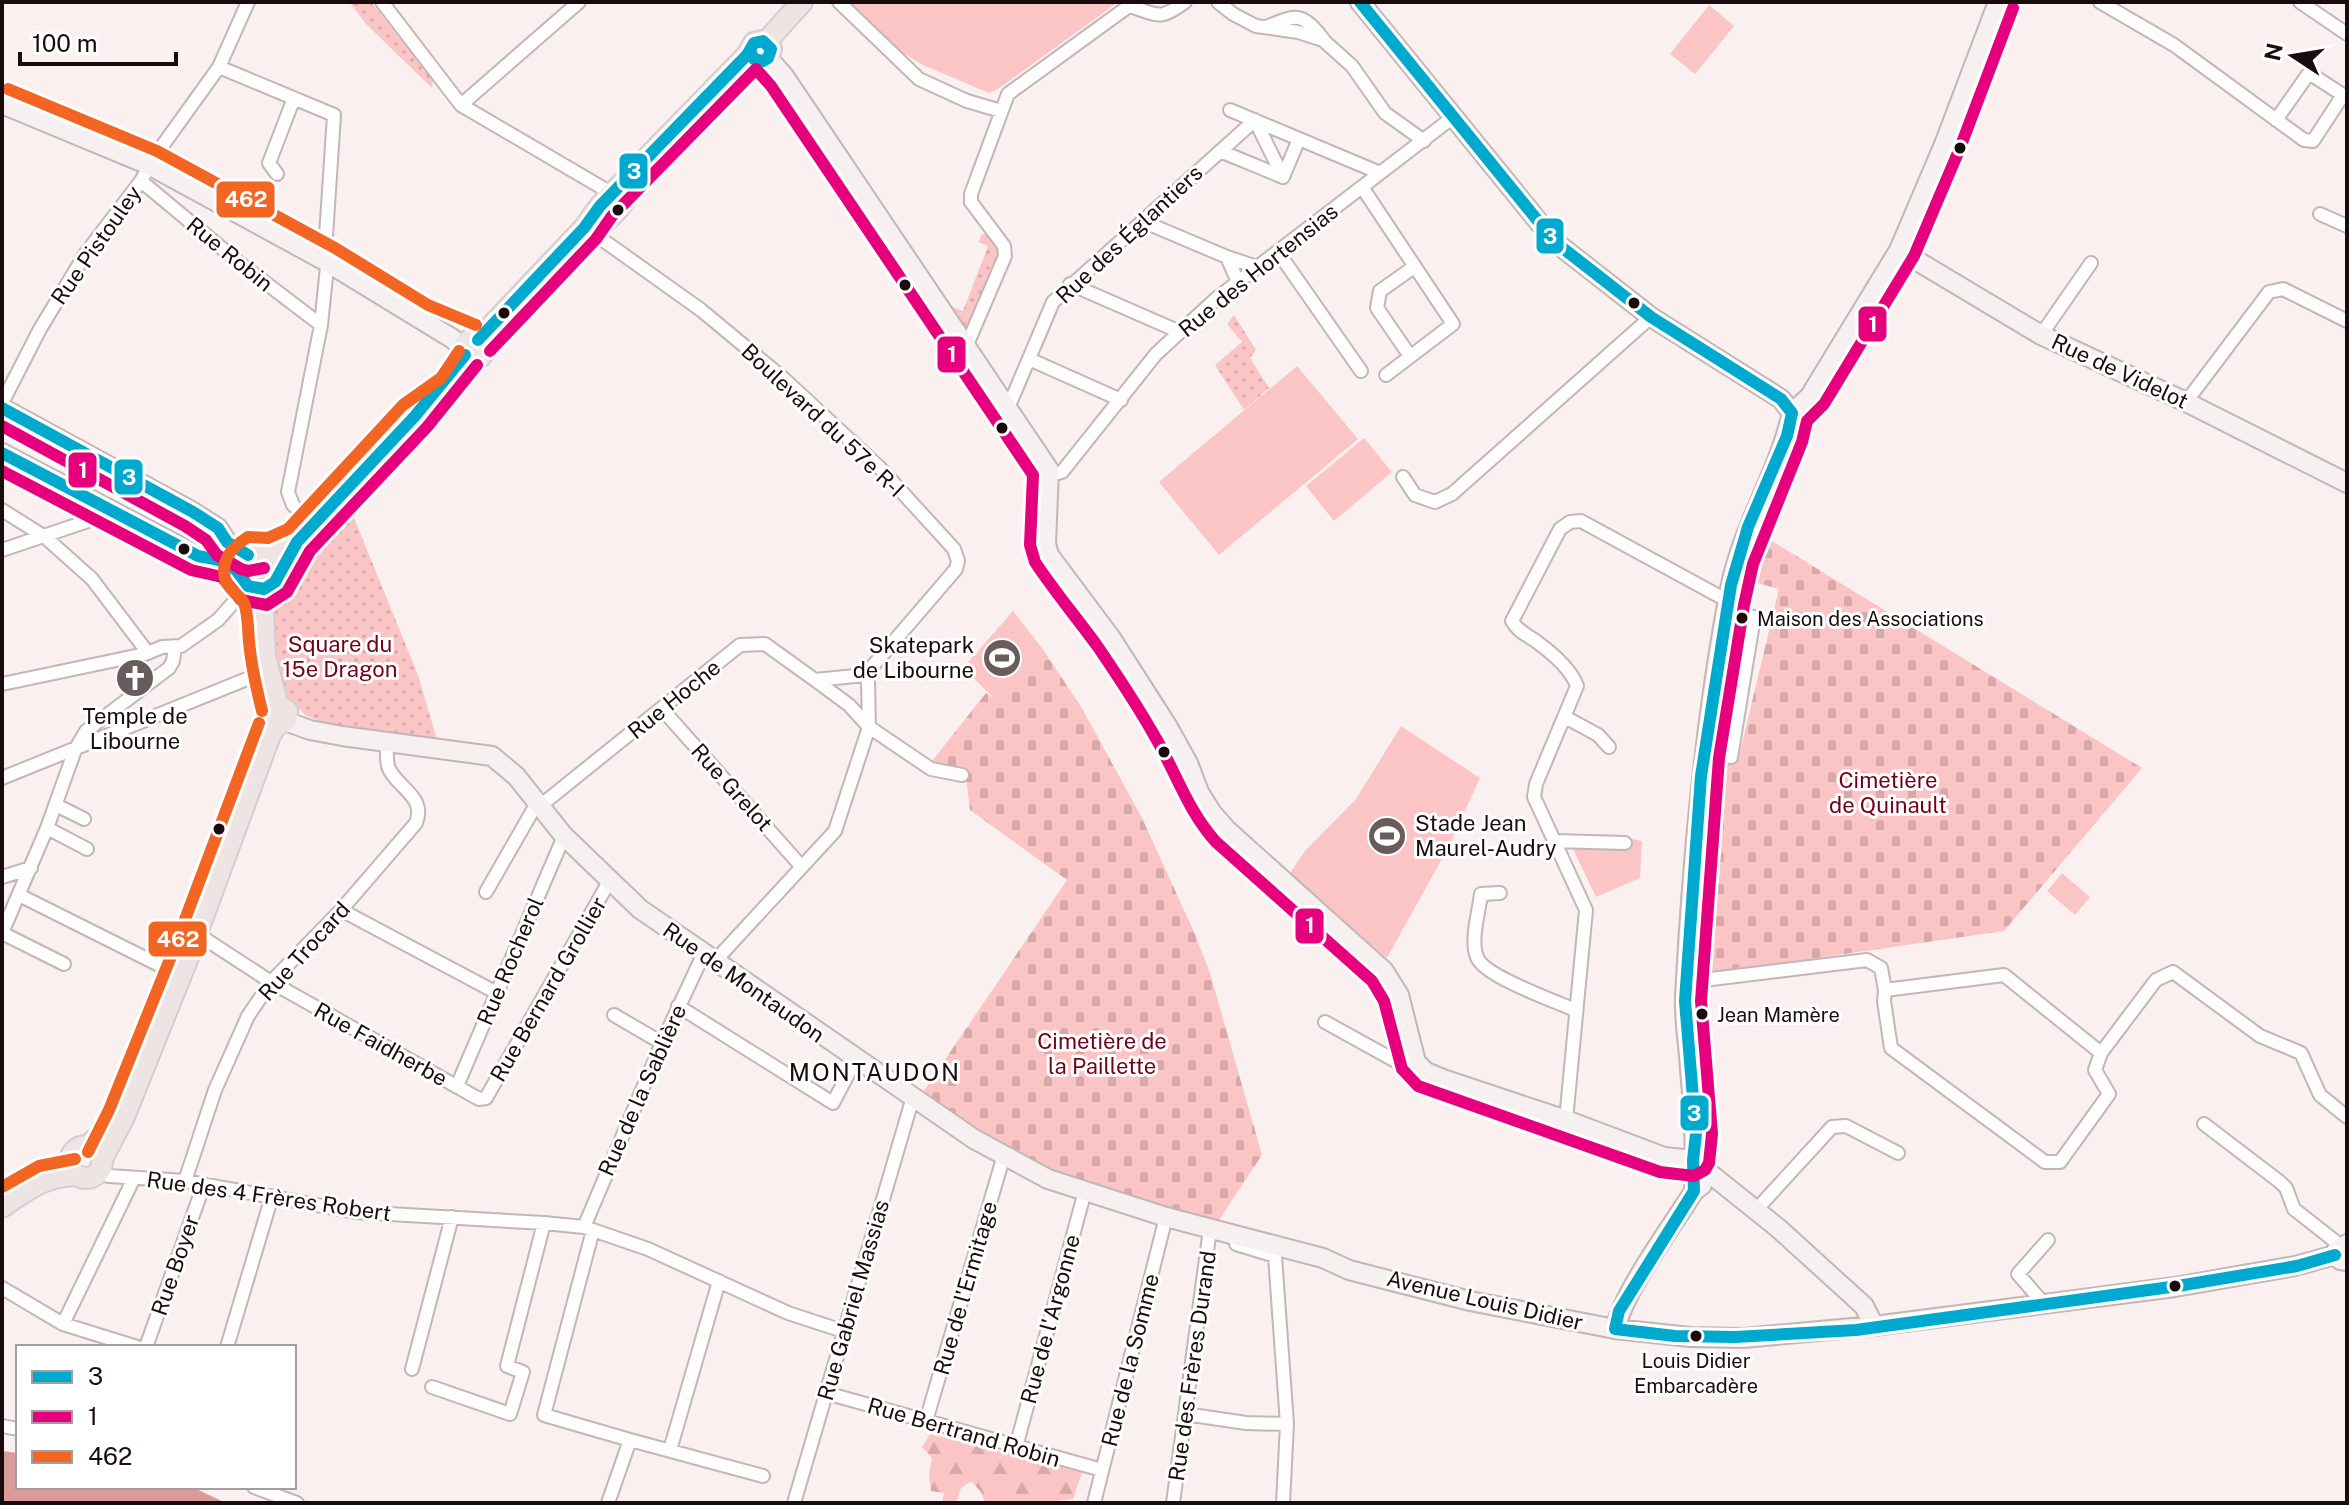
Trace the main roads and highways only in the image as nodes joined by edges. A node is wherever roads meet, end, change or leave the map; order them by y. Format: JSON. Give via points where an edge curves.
{"nodes":[{"id":1,"x":802,"y":2,"type":"edge"},
{"id":2,"x":760,"y":53,"type":"junction"},
{"id":3,"x":472,"y":349,"type":"junction"},
{"id":4,"x":297,"y":542,"type":"junction"},
{"id":5,"x":257,"y":577,"type":"junction"},
{"id":6,"x":281,"y":716,"type":"junction"},
{"id":7,"x":96,"y":1159,"type":"junction"},
{"id":8,"x":74,"y":1167,"type":"junction"},
{"id":9,"x":4,"y":1201,"type":"edge"}],
"edges":[{"from":1,"to":2,"type":"main road"},
{"from":2,"to":3,"type":"main road","via":[[611,193]]},
{"from":2,"to":3,"type":"main road","via":[[674,139],[618,209]]},
{"from":3,"to":4,"type":"main road","via":[[453,389],[415,416]]},
{"from":4,"to":5,"type":"main road"},
{"from":4,"to":5,"type":"main road","via":[[270,554],[276,560]]},
{"from":5,"to":6,"type":"main road","via":[[264,647]]},
{"from":6,"to":7,"type":"main road","via":[[124,1117]]},
{"from":6,"to":7,"type":"main road","via":[[260,744],[121,1110],[104,1133]]},
{"from":7,"to":8,"type":"main road","via":[[88,1178]]},
{"from":7,"to":8,"type":"main road","via":[[79,1148]]},
{"from":8,"to":9,"type":"main road"}]}
